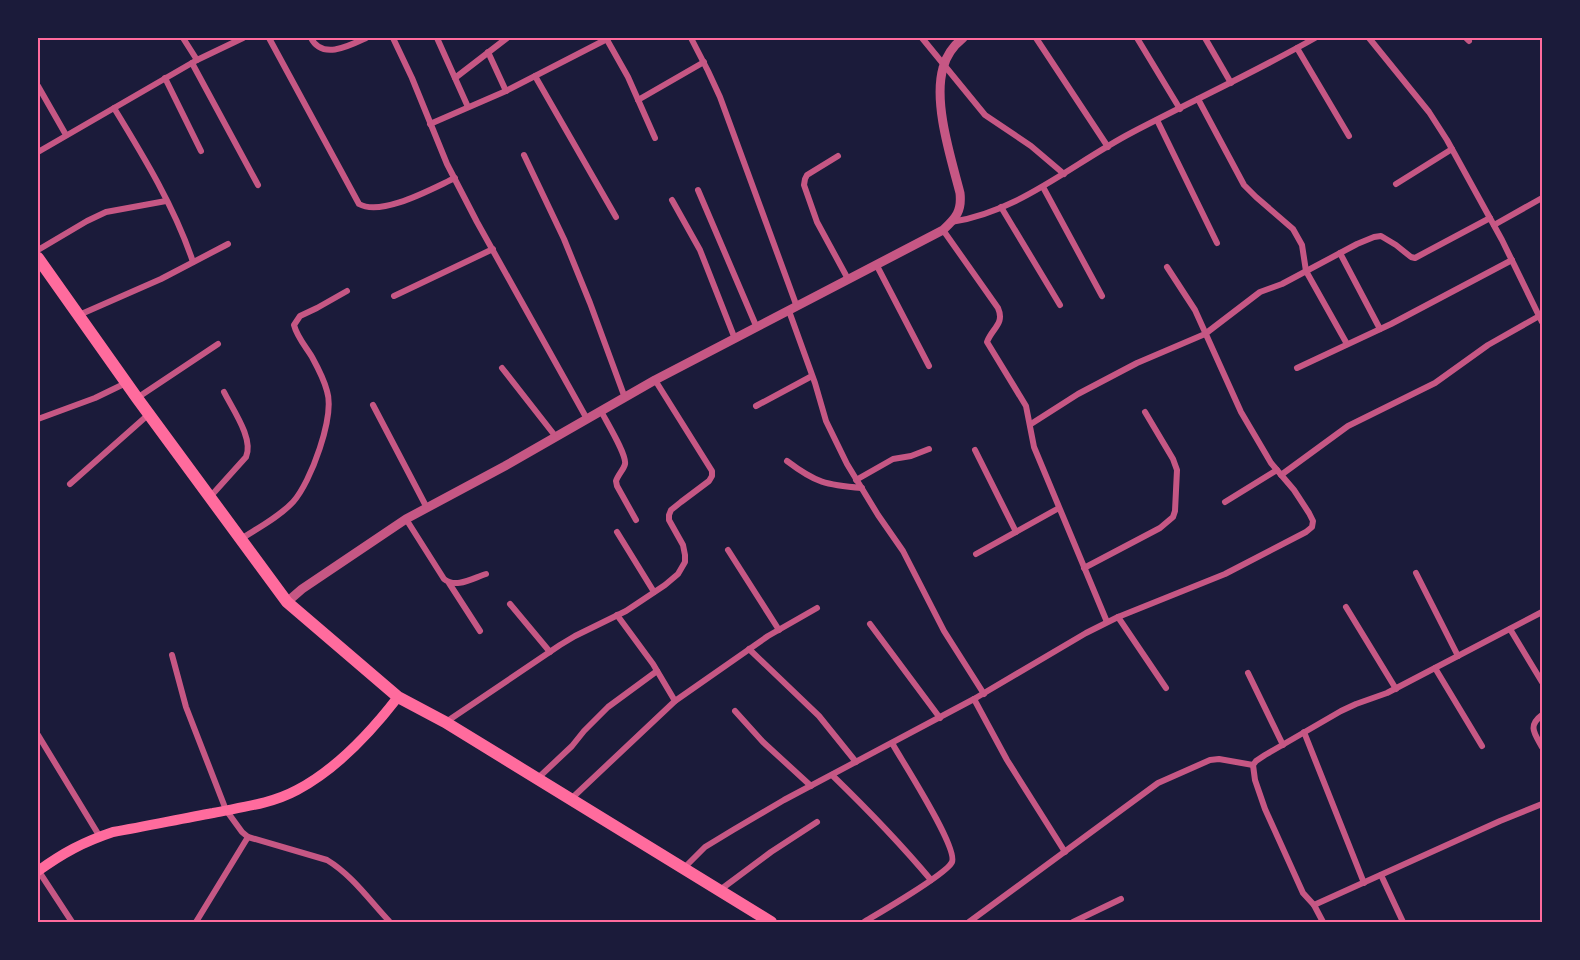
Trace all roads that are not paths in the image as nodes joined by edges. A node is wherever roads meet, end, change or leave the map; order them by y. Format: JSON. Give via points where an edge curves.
{"nodes":[{"id":1,"x":183,"y":38,"type":"edge"},
{"id":2,"x":243,"y":38,"type":"edge"},
{"id":3,"x":269,"y":38,"type":"edge"},
{"id":4,"x":311,"y":38,"type":"edge"},
{"id":5,"x":366,"y":38,"type":"edge"},
{"id":6,"x":393,"y":38,"type":"edge"},
{"id":7,"x":437,"y":38,"type":"edge"},
{"id":8,"x":507,"y":38,"type":"edge"},
{"id":9,"x":607,"y":38,"type":"edge"},
{"id":10,"x":691,"y":38,"type":"edge"},
{"id":11,"x":922,"y":38,"type":"edge"},
{"id":12,"x":963,"y":38,"type":"edge"},
{"id":13,"x":1036,"y":38,"type":"edge"},
{"id":14,"x":1137,"y":38,"type":"edge"},
{"id":15,"x":1204,"y":38,"type":"edge"},
{"id":16,"x":1315,"y":38,"type":"edge"},
{"id":17,"x":1369,"y":38,"type":"edge"},
{"id":18,"x":1297,"y":48,"type":"junction"},
{"id":19,"x":488,"y":52,"type":"junction"},
{"id":20,"x":195,"y":61,"type":"junction"},
{"id":21,"x":704,"y":62,"type":"junction"},
{"id":22,"x":944,"y":64,"type":"junction"},
{"id":23,"x":535,"y":76,"type":"junction"},
{"id":24,"x":165,"y":78,"type":"junction"},
{"id":25,"x":455,"y":78,"type":"junction"},
{"id":26,"x":1231,"y":83,"type":"junction"},
{"id":27,"x":38,"y":86,"type":"edge"},
{"id":28,"x":506,"y":91,"type":"junction"},
{"id":29,"x":1198,"y":99,"type":"junction"},
{"id":30,"x":638,"y":100,"type":"junction"},
{"id":31,"x":468,"y":107,"type":"junction"},
{"id":32,"x":114,"y":108,"type":"junction"},
{"id":33,"x":1180,"y":109,"type":"junction"},
{"id":34,"x":1157,"y":120,"type":"junction"},
{"id":35,"x":430,"y":124,"type":"junction"},
{"id":36,"x":66,"y":135,"type":"junction"},
{"id":37,"x":1349,"y":136,"type":"dead end"},
{"id":38,"x":655,"y":138,"type":"dead end"},
{"id":39,"x":1108,"y":147,"type":"junction"},
{"id":40,"x":1452,"y":150,"type":"junction"},
{"id":41,"x":201,"y":151,"type":"dead end"},
{"id":42,"x":38,"y":152,"type":"edge"},
{"id":43,"x":524,"y":155,"type":"dead end"},
{"id":44,"x":838,"y":156,"type":"dead end"},
{"id":45,"x":1064,"y":174,"type":"junction"},
{"id":46,"x":455,"y":178,"type":"junction"},
{"id":47,"x":1396,"y":184,"type":"dead end"},
{"id":48,"x":258,"y":185,"type":"dead end"},
{"id":49,"x":1042,"y":187,"type":"junction"},
{"id":50,"x":698,"y":190,"type":"dead end"},
{"id":51,"x":1542,"y":198,"type":"edge"},
{"id":52,"x":672,"y":200,"type":"dead end"},
{"id":53,"x":166,"y":201,"type":"junction"},
{"id":54,"x":1001,"y":207,"type":"junction"},
{"id":55,"x":616,"y":217,"type":"dead end"},
{"id":56,"x":1490,"y":218,"type":"junction"},
{"id":57,"x":951,"y":222,"type":"junction"},
{"id":58,"x":1494,"y":225,"type":"junction"},
{"id":59,"x":943,"y":230,"type":"junction"},
{"id":60,"x":1218,"y":243,"type":"dead end"},
{"id":61,"x":228,"y":244,"type":"dead end"},
{"id":62,"x":493,"y":249,"type":"junction"},
{"id":63,"x":38,"y":250,"type":"edge"},
{"id":64,"x":1341,"y":253,"type":"junction"},
{"id":65,"x":38,"y":258,"type":"edge"},
{"id":66,"x":1512,"y":260,"type":"junction"},
{"id":67,"x":193,"y":262,"type":"junction"},
{"id":68,"x":876,"y":264,"type":"junction"},
{"id":69,"x":1167,"y":267,"type":"dead end"},
{"id":70,"x":1306,"y":271,"type":"junction"},
{"id":71,"x":849,"y":279,"type":"junction"},
{"id":72,"x":347,"y":291,"type":"dead end"},
{"id":73,"x":394,"y":296,"type":"dead end"},
{"id":74,"x":1102,"y":296,"type":"dead end"},
{"id":75,"x":1060,"y":305,"type":"dead end"},
{"id":76,"x":793,"y":309,"type":"junction"},
{"id":77,"x":78,"y":315,"type":"junction"},
{"id":78,"x":1541,"y":318,"type":"edge"},
{"id":79,"x":757,"y":328,"type":"junction"},
{"id":80,"x":1380,"y":329,"type":"junction"},
{"id":81,"x":1206,"y":334,"type":"junction"},
{"id":82,"x":735,"y":339,"type":"junction"},
{"id":83,"x":218,"y":344,"type":"dead end"},
{"id":84,"x":1347,"y":345,"type":"junction"},
{"id":85,"x":929,"y":366,"type":"dead end"},
{"id":86,"x":502,"y":368,"type":"dead end"},
{"id":87,"x":1297,"y":368,"type":"dead end"},
{"id":88,"x":812,"y":376,"type":"junction"},
{"id":89,"x":655,"y":380,"type":"junction"},
{"id":90,"x":126,"y":383,"type":"junction"},
{"id":91,"x":224,"y":392,"type":"dead end"},
{"id":92,"x":137,"y":398,"type":"junction"},
{"id":93,"x":625,"y":398,"type":"junction"},
{"id":94,"x":373,"y":405,"type":"dead end"},
{"id":95,"x":756,"y":406,"type":"dead end"},
{"id":96,"x":601,"y":411,"type":"junction"},
{"id":97,"x":1146,"y":412,"type":"dead end"},
{"id":98,"x":149,"y":414,"type":"junction"},
{"id":99,"x":38,"y":419,"type":"edge"},
{"id":100,"x":587,"y":419,"type":"junction"},
{"id":101,"x":1030,"y":424,"type":"junction"},
{"id":102,"x":556,"y":437,"type":"junction"},
{"id":103,"x":929,"y":449,"type":"dead end"},
{"id":104,"x":975,"y":450,"type":"dead end"},
{"id":105,"x":787,"y":461,"type":"dead end"},
{"id":106,"x":1279,"y":472,"type":"junction"},
{"id":107,"x":856,"y":480,"type":"junction"},
{"id":108,"x":70,"y":484,"type":"dead end"},
{"id":109,"x":861,"y":488,"type":"junction"},
{"id":110,"x":210,"y":497,"type":"junction"},
{"id":111,"x":1224,"y":501,"type":"dead end"},
{"id":112,"x":427,"y":508,"type":"junction"},
{"id":113,"x":1059,"y":508,"type":"junction"},
{"id":114,"x":406,"y":519,"type":"junction"},
{"id":115,"x":636,"y":520,"type":"dead end"},
{"id":116,"x":617,"y":532,"type":"dead end"},
{"id":117,"x":1016,"y":532,"type":"junction"},
{"id":118,"x":240,"y":539,"type":"junction"},
{"id":119,"x":728,"y":550,"type":"dead end"},
{"id":120,"x":976,"y":554,"type":"dead end"},
{"id":121,"x":1084,"y":568,"type":"junction"},
{"id":122,"x":1416,"y":573,"type":"dead end"},
{"id":123,"x":486,"y":574,"type":"dead end"},
{"id":124,"x":449,"y":583,"type":"junction"},
{"id":125,"x":654,"y":592,"type":"junction"},
{"id":126,"x":287,"y":602,"type":"junction"},
{"id":127,"x":510,"y":604,"type":"dead end"},
{"id":128,"x":1346,"y":607,"type":"dead end"},
{"id":129,"x":817,"y":608,"type":"dead end"},
{"id":130,"x":1542,"y":612,"type":"edge"},
{"id":131,"x":616,"y":615,"type":"junction"},
{"id":132,"x":1118,"y":617,"type":"junction"},
{"id":133,"x":1107,"y":622,"type":"junction"},
{"id":134,"x":870,"y":624,"type":"dead end"},
{"id":135,"x":779,"y":630,"type":"junction"},
{"id":136,"x":1510,"y":630,"type":"junction"},
{"id":137,"x":480,"y":631,"type":"dead end"},
{"id":138,"x":749,"y":649,"type":"junction"},
{"id":139,"x":550,"y":652,"type":"junction"},
{"id":140,"x":172,"y":655,"type":"dead end"},
{"id":141,"x":1458,"y":656,"type":"junction"},
{"id":142,"x":1435,"y":668,"type":"junction"},
{"id":143,"x":657,"y":671,"type":"junction"},
{"id":144,"x":1248,"y":673,"type":"dead end"},
{"id":145,"x":1542,"y":682,"type":"edge"},
{"id":146,"x":1166,"y":688,"type":"dead end"},
{"id":147,"x":1396,"y":689,"type":"junction"},
{"id":148,"x":984,"y":693,"type":"junction"},
{"id":149,"x":398,"y":697,"type":"junction"},
{"id":150,"x":974,"y":699,"type":"junction"},
{"id":151,"x":675,"y":701,"type":"junction"},
{"id":152,"x":735,"y":711,"type":"dead end"},
{"id":153,"x":1542,"y":715,"type":"edge"},
{"id":154,"x":940,"y":718,"type":"junction"},
{"id":155,"x":445,"y":723,"type":"junction"},
{"id":156,"x":1304,"y":732,"type":"junction"},
{"id":157,"x":38,"y":735,"type":"edge"},
{"id":158,"x":892,"y":743,"type":"junction"},
{"id":159,"x":1283,"y":744,"type":"junction"},
{"id":160,"x":1482,"y":746,"type":"dead end"},
{"id":161,"x":1542,"y":747,"type":"edge"},
{"id":162,"x":856,"y":762,"type":"junction"},
{"id":163,"x":1253,"y":765,"type":"junction"},
{"id":164,"x":832,"y":775,"type":"junction"},
{"id":165,"x":537,"y":779,"type":"junction"},
{"id":166,"x":811,"y":786,"type":"junction"},
{"id":167,"x":571,"y":800,"type":"junction"},
{"id":168,"x":1542,"y":804,"type":"edge"},
{"id":169,"x":226,"y":810,"type":"junction"},
{"id":170,"x":817,"y":822,"type":"dead end"},
{"id":171,"x":100,"y":837,"type":"junction"},
{"id":172,"x":248,"y":837,"type":"junction"},
{"id":173,"x":1065,"y":852,"type":"junction"},
{"id":174,"x":684,"y":869,"type":"junction"},
{"id":175,"x":38,"y":870,"type":"edge"},
{"id":176,"x":1381,"y":875,"type":"junction"},
{"id":177,"x":931,"y":880,"type":"junction"},
{"id":178,"x":1364,"y":883,"type":"junction"},
{"id":179,"x":719,"y":891,"type":"junction"},
{"id":180,"x":1121,"y":899,"type":"dead end"},
{"id":181,"x":1314,"y":905,"type":"junction"},
{"id":182,"x":389,"y":921,"type":"edge"},
{"id":183,"x":72,"y":922,"type":"edge"},
{"id":184,"x":196,"y":922,"type":"edge"},
{"id":185,"x":771,"y":922,"type":"edge"},
{"id":186,"x":864,"y":922,"type":"edge"},
{"id":187,"x":969,"y":922,"type":"edge"},
{"id":188,"x":1073,"y":922,"type":"edge"},
{"id":189,"x":1323,"y":922,"type":"edge"},
{"id":190,"x":1403,"y":922,"type":"edge"}],
"edges":[{"from":1,"to":20,"type":"street"},
{"from":2,"to":20,"type":"street"},
{"from":3,"to":46,"type":"street","via":[[359,204],[365,207],[399,203]]},
{"from":4,"to":5,"type":"street","via":[[319,48],[327,50]]},
{"from":6,"to":35,"type":"street"},
{"from":7,"to":25,"type":"street"},
{"from":8,"to":19,"type":"street"},
{"from":9,"to":23,"type":"street"},
{"from":9,"to":30,"type":"street"},
{"from":10,"to":21,"type":"street"},
{"from":11,"to":22,"type":"street"},
{"from":12,"to":22,"type":"street"},
{"from":13,"to":39,"type":"street"},
{"from":14,"to":33,"type":"street"},
{"from":15,"to":26,"type":"street"},
{"from":16,"to":18,"type":"street"},
{"from":17,"to":40,"type":"street","via":[[1429,112]]},
{"from":18,"to":26,"type":"street"},
{"from":18,"to":37,"type":"street"},
{"from":19,"to":25,"type":"street"},
{"from":19,"to":28,"type":"street"},
{"from":20,"to":24,"type":"street"},
{"from":20,"to":48,"type":"street"},
{"from":21,"to":30,"type":"street"},
{"from":21,"to":76,"type":"street","via":[[720,97]]},
{"from":22,"to":45,"type":"street","via":[[985,116],[1031,146]]},
{"from":22,"to":57,"type":"street","via":[[940,86],[942,119],[961,203]]},
{"from":23,"to":28,"type":"street"},
{"from":23,"to":55,"type":"street"},
{"from":24,"to":32,"type":"street"},
{"from":24,"to":41,"type":"street"},
{"from":25,"to":31,"type":"street"},
{"from":26,"to":29,"type":"street"},
{"from":27,"to":36,"type":"street"},
{"from":28,"to":31,"type":"street"},
{"from":29,"to":33,"type":"street"},
{"from":29,"to":70,"type":"street","via":[[1244,184],[1298,235]]},
{"from":30,"to":38,"type":"street"},
{"from":31,"to":35,"type":"street"},
{"from":32,"to":36,"type":"street"},
{"from":32,"to":53,"type":"street"},
{"from":33,"to":34,"type":"street"},
{"from":34,"to":39,"type":"street"},
{"from":34,"to":60,"type":"street"},
{"from":35,"to":46,"type":"street"},
{"from":36,"to":42,"type":"street"},
{"from":39,"to":45,"type":"street"},
{"from":40,"to":47,"type":"street"},
{"from":40,"to":56,"type":"street"},
{"from":43,"to":93,"type":"street","via":[[564,239]]},
{"from":44,"to":71,"type":"street","via":[[807,175],[804,185],[817,222]]},
{"from":45,"to":49,"type":"street"},
{"from":46,"to":62,"type":"street"},
{"from":49,"to":54,"type":"street"},
{"from":49,"to":74,"type":"street"},
{"from":50,"to":79,"type":"street"},
{"from":51,"to":58,"type":"street"},
{"from":52,"to":82,"type":"street","via":[[700,250]]},
{"from":53,"to":63,"type":"street","via":[[106,212]]},
{"from":53,"to":67,"type":"street"},
{"from":54,"to":57,"type":"street"},
{"from":54,"to":75,"type":"street"},
{"from":56,"to":58,"type":"street"},
{"from":56,"to":64,"type":"street","via":[[1415,258],[1381,236]]},
{"from":57,"to":59,"type":"street"},
{"from":58,"to":66,"type":"street"},
{"from":59,"to":68,"type":"street"},
{"from":59,"to":101,"type":"street","via":[[998,308],[1001,320],[987,342],[1026,406]]},
{"from":61,"to":67,"type":"street"},
{"from":62,"to":73,"type":"street"},
{"from":62,"to":100,"type":"street"},
{"from":64,"to":70,"type":"street"},
{"from":64,"to":80,"type":"street"},
{"from":65,"to":77,"type":"highway"},
{"from":66,"to":78,"type":"street"},
{"from":66,"to":80,"type":"street"},
{"from":67,"to":77,"type":"street"},
{"from":68,"to":71,"type":"street"},
{"from":68,"to":85,"type":"street"},
{"from":69,"to":81,"type":"street"},
{"from":70,"to":81,"type":"street","via":[[1260,292]]},
{"from":70,"to":84,"type":"street"},
{"from":71,"to":76,"type":"street"},
{"from":72,"to":118,"type":"street","via":[[300,316],[294,326],[321,375],[330,401],[319,451],[292,503]]},
{"from":76,"to":79,"type":"street"},
{"from":76,"to":88,"type":"street"},
{"from":77,"to":90,"type":"highway"},
{"from":78,"to":106,"type":"street","via":[[1488,345],[1435,383],[1348,426]]},
{"from":79,"to":82,"type":"street"},
{"from":80,"to":84,"type":"street"},
{"from":81,"to":101,"type":"street","via":[[1137,363]]},
{"from":81,"to":106,"type":"street","via":[[1241,412]]},
{"from":82,"to":89,"type":"street"},
{"from":83,"to":92,"type":"street"},
{"from":84,"to":87,"type":"street"},
{"from":86,"to":102,"type":"street"},
{"from":88,"to":95,"type":"street"},
{"from":88,"to":107,"type":"street","via":[[826,421]]},
{"from":89,"to":93,"type":"street"},
{"from":89,"to":125,"type":"street","via":[[712,476],[671,510],[669,520],[683,545],[685,562],[678,574]]},
{"from":90,"to":92,"type":"highway"},
{"from":90,"to":99,"type":"street"},
{"from":91,"to":110,"type":"street","via":[[243,429],[248,451]]},
{"from":92,"to":98,"type":"highway"},
{"from":93,"to":96,"type":"street"},
{"from":94,"to":112,"type":"street"},
{"from":96,"to":100,"type":"street"},
{"from":96,"to":115,"type":"street","via":[[626,460],[616,481]]},
{"from":97,"to":121,"type":"street","via":[[1177,470],[1173,517],[1160,528]]},
{"from":98,"to":108,"type":"street"},
{"from":98,"to":110,"type":"highway"},
{"from":100,"to":102,"type":"street"},
{"from":101,"to":113,"type":"street","via":[[1034,447]]},
{"from":102,"to":112,"type":"street"},
{"from":103,"to":107,"type":"street","via":[[892,459]]},
{"from":104,"to":117,"type":"street"},
{"from":105,"to":109,"type":"street","via":[[819,482]]},
{"from":106,"to":111,"type":"street"},
{"from":106,"to":132,"type":"street","via":[[1313,521],[1312,527],[1225,574]]},
{"from":107,"to":109,"type":"street"},
{"from":109,"to":148,"type":"street","via":[[903,551],[944,631]]},
{"from":110,"to":118,"type":"highway"},
{"from":112,"to":114,"type":"street"},
{"from":113,"to":117,"type":"street"},
{"from":113,"to":121,"type":"street"},
{"from":114,"to":124,"type":"street"},
{"from":114,"to":126,"type":"street"},
{"from":116,"to":125,"type":"street"},
{"from":117,"to":120,"type":"street"},
{"from":118,"to":126,"type":"highway"},
{"from":119,"to":135,"type":"street"},
{"from":121,"to":133,"type":"street"},
{"from":122,"to":141,"type":"street"},
{"from":123,"to":124,"type":"street"},
{"from":124,"to":137,"type":"street"},
{"from":125,"to":131,"type":"street"},
{"from":126,"to":149,"type":"highway"},
{"from":127,"to":139,"type":"street"},
{"from":128,"to":147,"type":"street"},
{"from":129,"to":135,"type":"street"},
{"from":130,"to":136,"type":"street"},
{"from":131,"to":139,"type":"street"},
{"from":131,"to":143,"type":"street"},
{"from":132,"to":133,"type":"street"},
{"from":132,"to":146,"type":"street"},
{"from":133,"to":148,"type":"street"},
{"from":134,"to":154,"type":"street"},
{"from":135,"to":138,"type":"street"},
{"from":136,"to":141,"type":"street"},
{"from":136,"to":145,"type":"street"},
{"from":138,"to":151,"type":"street"},
{"from":138,"to":162,"type":"street","via":[[819,716]]},
{"from":139,"to":155,"type":"street"},
{"from":140,"to":169,"type":"street","via":[[186,708]]},
{"from":141,"to":142,"type":"street"},
{"from":142,"to":147,"type":"street"},
{"from":142,"to":160,"type":"street"},
{"from":143,"to":151,"type":"street"},
{"from":143,"to":165,"type":"street","via":[[608,707]]},
{"from":144,"to":159,"type":"street"},
{"from":147,"to":156,"type":"street","via":[[1348,708]]},
{"from":148,"to":150,"type":"street"},
{"from":149,"to":155,"type":"highway"},
{"from":149,"to":169,"type":"main road","via":[[341,759],[318,777],[268,802]]},
{"from":150,"to":154,"type":"street"},
{"from":150,"to":173,"type":"street"},
{"from":151,"to":167,"type":"street"},
{"from":152,"to":166,"type":"street"},
{"from":153,"to":161,"type":"street","via":[[1533,728]]},
{"from":154,"to":158,"type":"street"},
{"from":155,"to":165,"type":"highway"},
{"from":156,"to":159,"type":"street"},
{"from":156,"to":178,"type":"street"},
{"from":157,"to":171,"type":"street"},
{"from":158,"to":162,"type":"street"},
{"from":158,"to":177,"type":"street","via":[[941,826],[952,853],[951,865]]},
{"from":159,"to":163,"type":"street"},
{"from":162,"to":164,"type":"street"},
{"from":163,"to":173,"type":"street","via":[[1210,760],[1174,776],[1151,788]]},
{"from":163,"to":181,"type":"street","via":[[1265,809],[1298,882]]},
{"from":164,"to":166,"type":"street"},
{"from":164,"to":177,"type":"street"},
{"from":165,"to":167,"type":"highway"},
{"from":166,"to":174,"type":"street","via":[[705,847]]},
{"from":167,"to":174,"type":"highway"},
{"from":168,"to":176,"type":"street"},
{"from":169,"to":171,"type":"main road"},
{"from":169,"to":172,"type":"street"},
{"from":170,"to":179,"type":"street"},
{"from":171,"to":175,"type":"main road"},
{"from":172,"to":182,"type":"street","via":[[327,860]]},
{"from":172,"to":184,"type":"street"},
{"from":173,"to":187,"type":"street"},
{"from":174,"to":179,"type":"highway"},
{"from":175,"to":183,"type":"street"},
{"from":176,"to":178,"type":"street"},
{"from":176,"to":190,"type":"street"},
{"from":177,"to":186,"type":"street"},
{"from":178,"to":181,"type":"street"},
{"from":179,"to":185,"type":"highway"},
{"from":180,"to":188,"type":"street"},
{"from":181,"to":189,"type":"street"}]}
